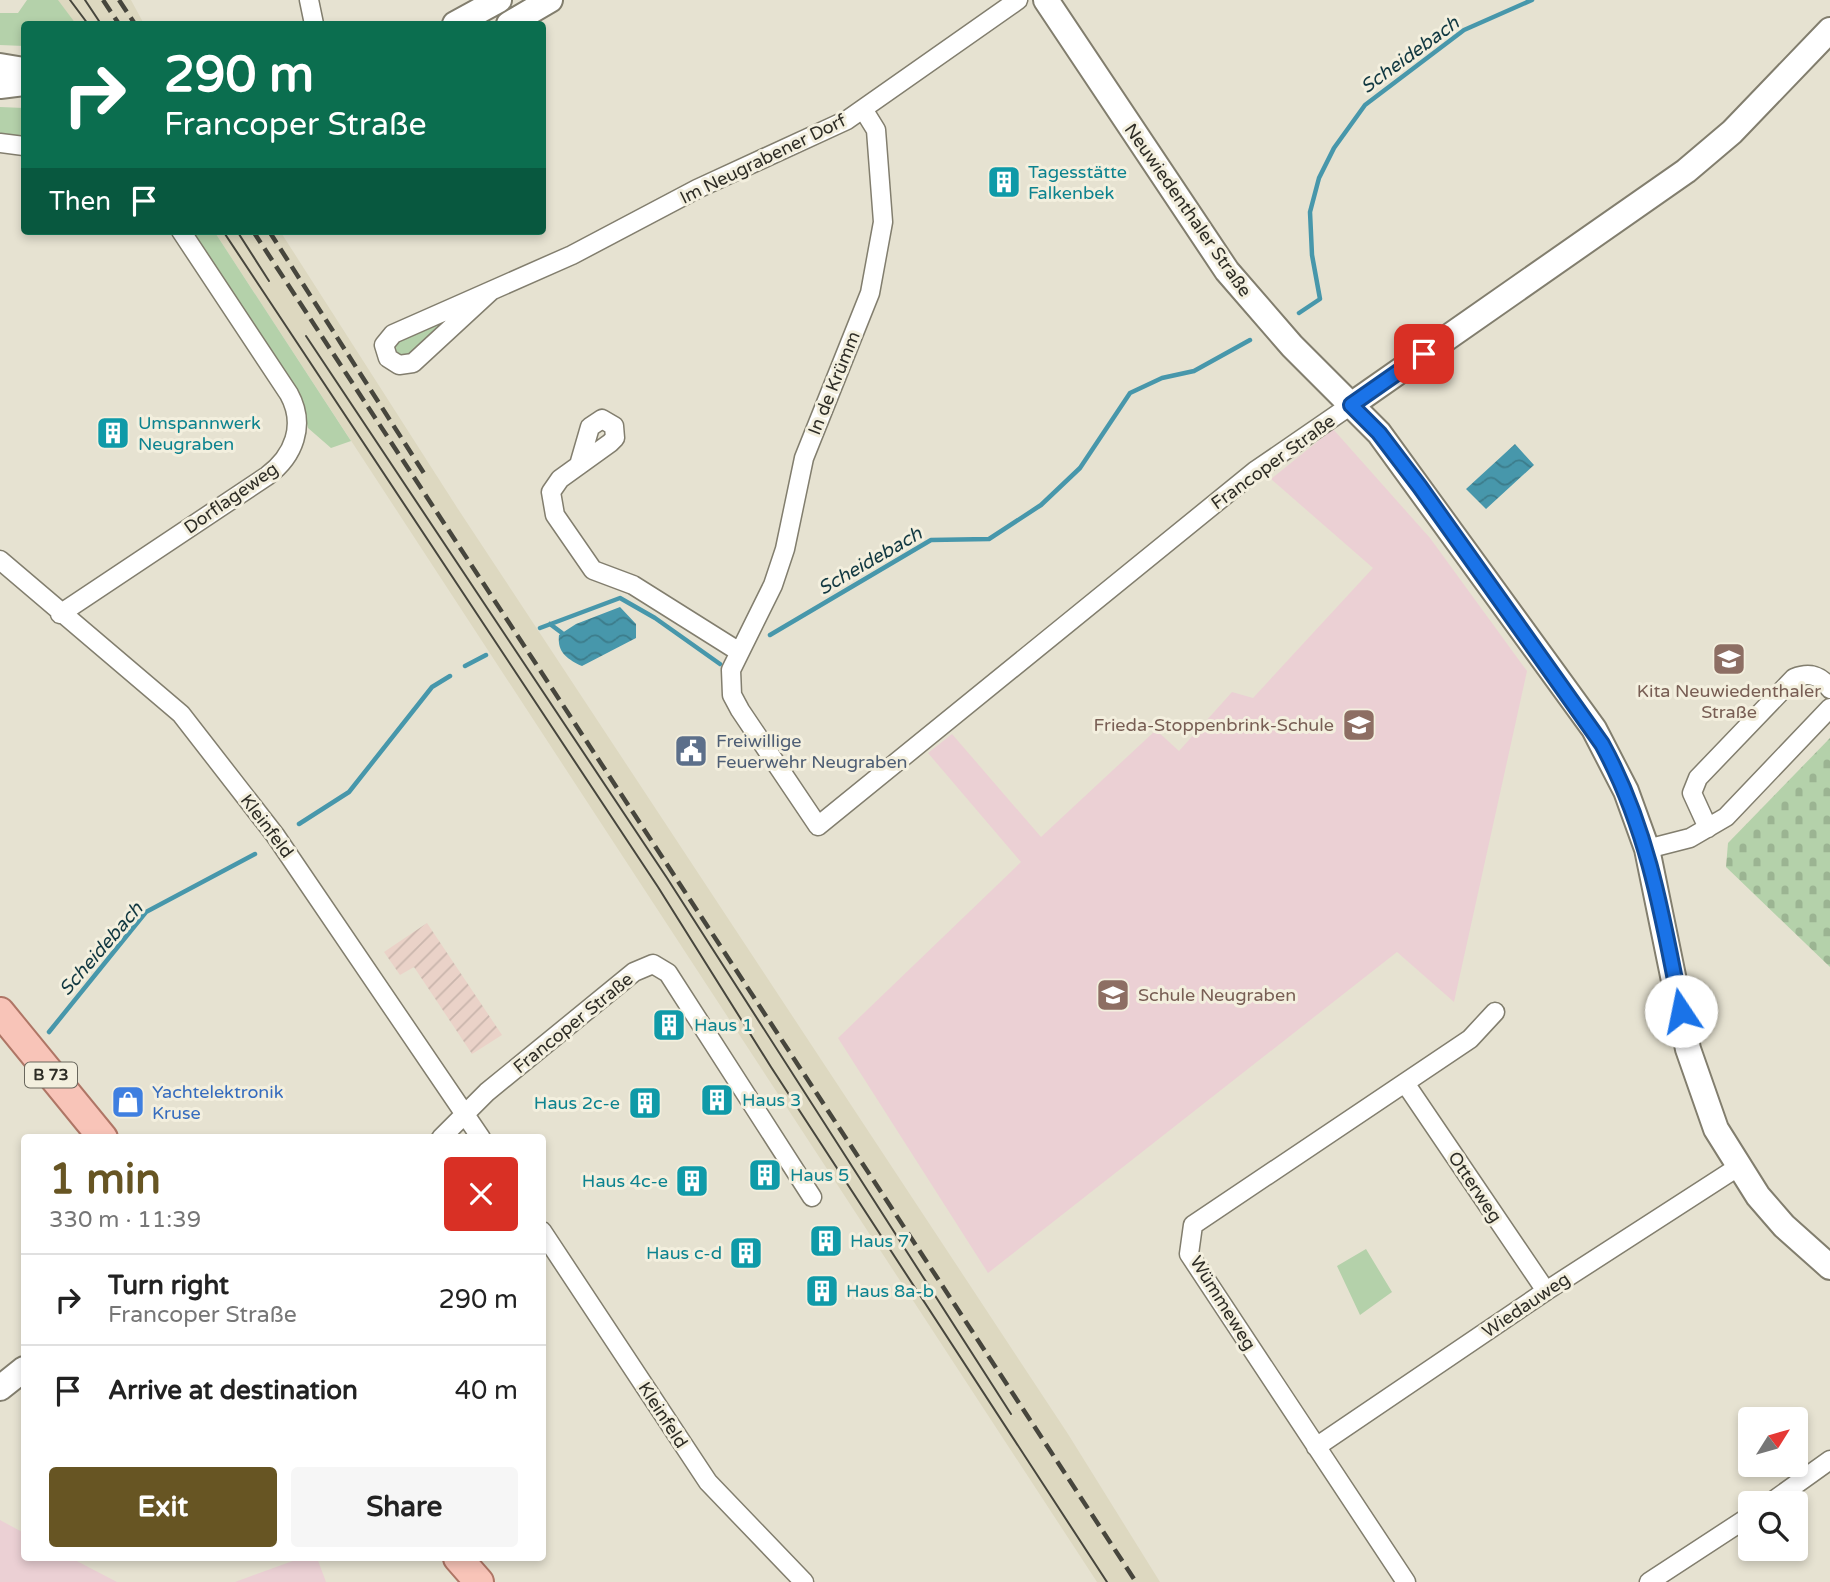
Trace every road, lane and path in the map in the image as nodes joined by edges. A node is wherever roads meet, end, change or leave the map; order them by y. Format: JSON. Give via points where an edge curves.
{"nodes":[{"id":1,"x":309,"y":0,"type":"edge"},
{"id":2,"x":499,"y":0,"type":"edge"},
{"id":3,"x":551,"y":0,"type":"edge"},
{"id":4,"x":1018,"y":0,"type":"edge"},
{"id":5,"x":1046,"y":0,"type":"edge"},
{"id":6,"x":313,"y":21,"type":"edge"},
{"id":7,"x":461,"y":21,"type":"edge"},
{"id":8,"x":514,"y":21,"type":"edge"},
{"id":9,"x":1830,"y":30,"type":"edge"},
{"id":10,"x":0,"y":66,"type":"edge"},
{"id":11,"x":21,"y":70,"type":"edge"},
{"id":12,"x":21,"y":83,"type":"edge"},
{"id":13,"x":0,"y":86,"type":"edge"},
{"id":14,"x":863,"y":109,"type":"junction"},
{"id":15,"x":0,"y":143,"type":"edge"},
{"id":16,"x":21,"y":146,"type":"edge"},
{"id":17,"x":184,"y":235,"type":"edge"},
{"id":18,"x":491,"y":291,"type":"junction"},
{"id":19,"x":1351,"y":405,"type":"junction"},
{"id":20,"x":579,"y":465,"type":"dead end"},
{"id":21,"x":0,"y":560,"type":"edge"},
{"id":22,"x":60,"y":614,"type":"junction"},
{"id":23,"x":738,"y":652,"type":"junction"},
{"id":24,"x":1830,"y":689,"type":"edge"},
{"id":25,"x":1830,"y":708,"type":"edge"},
{"id":26,"x":818,"y":826,"type":"joint"},
{"id":27,"x":1708,"y":828,"type":"junction"},
{"id":28,"x":1647,"y":849,"type":"junction"},
{"id":29,"x":1495,"y":1012,"type":"dead end"},
{"id":30,"x":0,"y":1013,"type":"edge"},
{"id":31,"x":1405,"y":1083,"type":"junction"},
{"id":32,"x":467,"y":1116,"type":"junction"},
{"id":33,"x":100,"y":1134,"type":"edge"},
{"id":34,"x":446,"y":1134,"type":"edge"},
{"id":35,"x":478,"y":1134,"type":"edge"},
{"id":36,"x":1738,"y":1167,"type":"junction"},
{"id":37,"x":812,"y":1197,"type":"dead end"},
{"id":38,"x":546,"y":1237,"type":"edge"},
{"id":39,"x":1830,"y":1267,"type":"edge"},
{"id":40,"x":1546,"y":1291,"type":"junction"},
{"id":41,"x":21,"y":1371,"type":"edge"},
{"id":42,"x":0,"y":1388,"type":"edge"},
{"id":43,"x":1316,"y":1447,"type":"junction"},
{"id":44,"x":1830,"y":1460,"type":"edge"},
{"id":45,"x":1787,"y":1491,"type":"edge"},
{"id":46,"x":1738,"y":1524,"type":"edge"},
{"id":47,"x":461,"y":1561,"type":"edge"},
{"id":48,"x":479,"y":1582,"type":"edge"},
{"id":49,"x":804,"y":1582,"type":"edge"},
{"id":50,"x":1406,"y":1582,"type":"edge"},
{"id":51,"x":1649,"y":1582,"type":"edge"}],
"edges":[{"from":1,"to":6,"type":"street"},
{"from":2,"to":7,"type":"main road"},
{"from":3,"to":8,"type":"main road"},
{"from":4,"to":14,"type":"street","name":"Im Neugrabener Dorf"},
{"from":5,"to":19,"type":"main road","name":"Neuwiedenthaler Straße","via":[[1227,271]]},
{"from":9,"to":19,"type":"main road","name":"Francoper Straße","via":[[1732,132],[1686,172]]},
{"from":10,"to":11,"type":"main road"},
{"from":12,"to":13,"type":"main road"},
{"from":14,"to":18,"type":"street","name":"Im Neugrabener Dorf"},
{"from":14,"to":23,"type":"street","name":"In de Krümm","via":[[876,130],[883,222],[877,265],[804,458],[779,569]]},
{"from":15,"to":16,"type":"street"},
{"from":17,"to":22,"type":"street","name":"Dorflageweg","via":[[294,404],[295,441],[282,463],[267,476]]},
{"from":18,"to":18,"type":"street","name":"Im Neugrabener Dorf","via":[[389,337],[384,345],[387,358],[399,365],[413,363]]},
{"from":19,"to":26,"type":"street","name":"Francoper Straße","via":[[1255,471]]},
{"from":19,"to":28,"type":"main road","name":"Neuwiedenthaler Straße","via":[[1420,487],[1594,729],[1626,791]]},
{"from":20,"to":23,"type":"street","via":[[560,479],[550,500],[586,563],[601,575],[634,585]]},
{"from":21,"to":22,"type":"street","name":"Kleinfeld"},
{"from":22,"to":32,"type":"street","name":"Kleinfeld","via":[[185,719],[275,835]]},
{"from":23,"to":26,"type":"street","name":"In de Krümm","via":[[730,678],[736,703]]},
{"from":24,"to":27,"type":"street","via":[[1816,675],[1794,678],[1698,778],[1692,793]]},
{"from":25,"to":27,"type":"street","via":[[1739,806]]},
{"from":27,"to":28,"type":"street","via":[[1685,840]]},
{"from":28,"to":36,"type":"main road","name":"Neuwiedenthaler Straße","via":[[1696,1075],[1716,1129]]},
{"from":29,"to":31,"type":"street","name":"Wümmeweg","via":[[1470,1040]]},
{"from":30,"to":33,"type":"main road","number":"B 73"},
{"from":31,"to":40,"type":"street","name":"Otterweg"},
{"from":31,"to":43,"type":"street","name":"Wümmeweg","via":[[1193,1225],[1189,1254]]},
{"from":32,"to":34,"type":"street","name":"Francoper Straße"},
{"from":32,"to":35,"type":"street","name":"Kleinfeld"},
{"from":32,"to":37,"type":"street","name":"Francoper Straße","via":[[487,1092],[634,972],[660,968]]},
{"from":36,"to":39,"type":"main road","name":"Neuwiedenthaler Straße","via":[[1784,1226]]},
{"from":36,"to":40,"type":"street","name":"Wiedauweg"},
{"from":38,"to":49,"type":"street","name":"Kleinfeld","via":[[708,1482]]},
{"from":40,"to":43,"type":"street","name":"Wiedauweg"},
{"from":41,"to":42,"type":"main road"},
{"from":43,"to":50,"type":"street","name":"Wümmeweg"},
{"from":44,"to":45,"type":"street"},
{"from":46,"to":51,"type":"street"},
{"from":47,"to":48,"type":"main road"}]}
